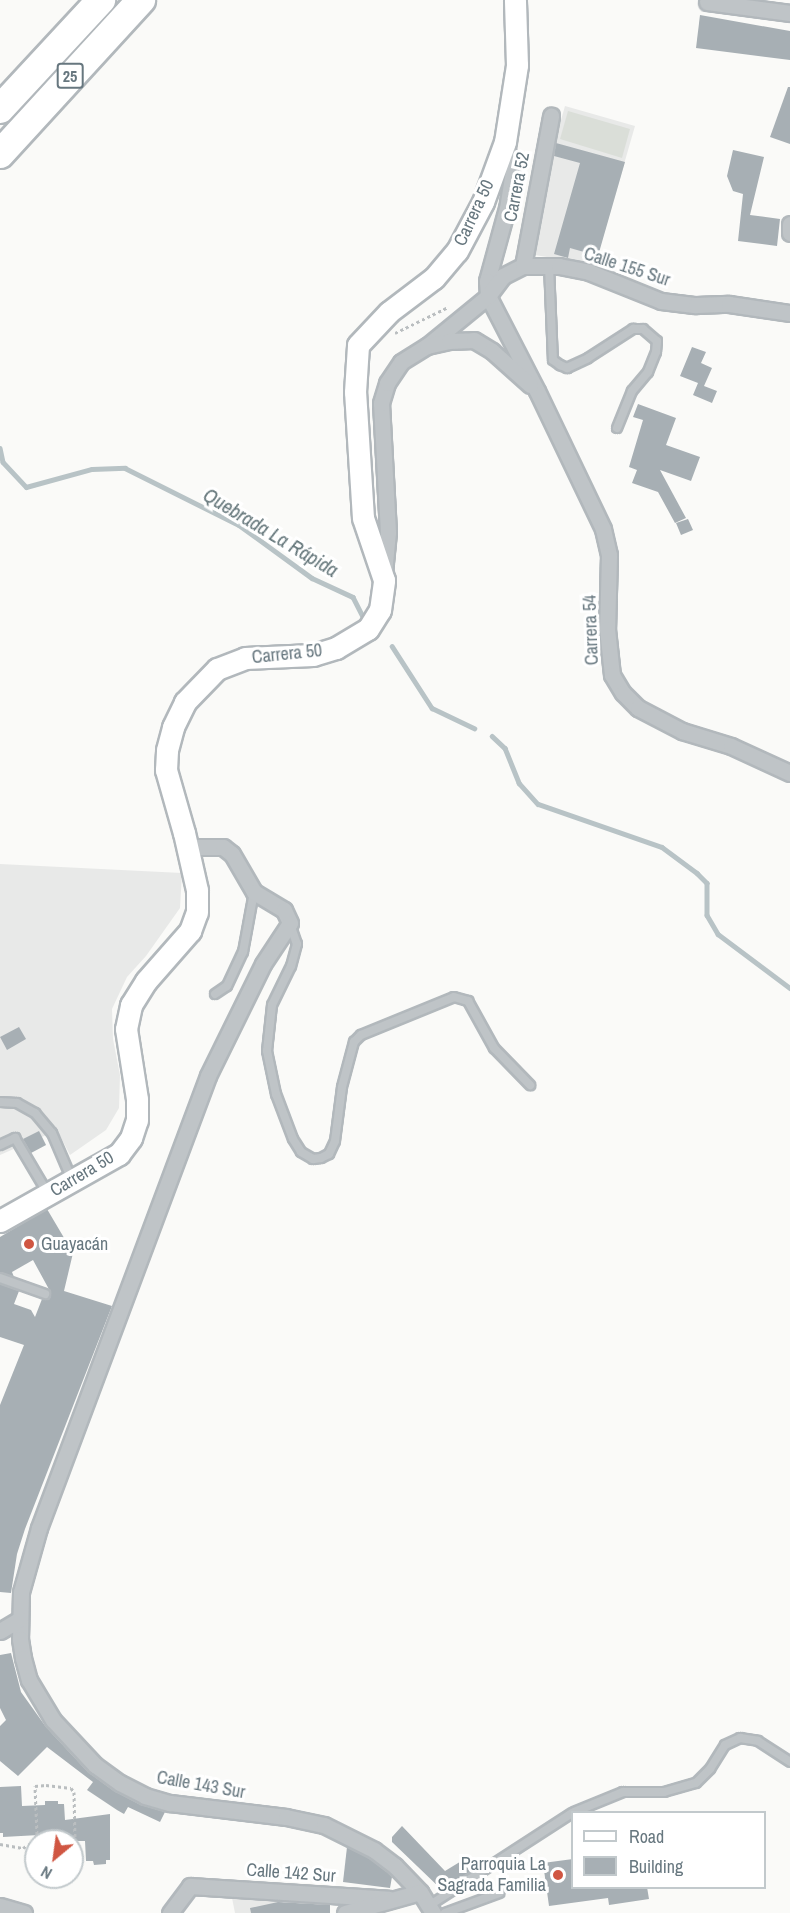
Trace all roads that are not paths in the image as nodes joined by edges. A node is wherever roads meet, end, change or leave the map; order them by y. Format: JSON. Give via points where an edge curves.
{"nodes":[{"id":1,"x":101,"y":0,"type":"edge"},
{"id":2,"x":141,"y":0,"type":"edge"},
{"id":3,"x":515,"y":0,"type":"edge"},
{"id":4,"x":707,"y":2,"type":"dead end"},
{"id":5,"x":790,"y":13,"type":"edge"},
{"id":6,"x":0,"y":109,"type":"edge"},
{"id":7,"x":550,"y":116,"type":"dead end"},
{"id":8,"x":504,"y":142,"type":"junction"},
{"id":9,"x":0,"y":154,"type":"edge"},
{"id":10,"x":790,"y":225,"type":"edge"},
{"id":11,"x":790,"y":233,"type":"edge"},
{"id":12,"x":523,"y":266,"type":"junction"},
{"id":13,"x":549,"y":266,"type":"junction"},
{"id":14,"x":488,"y":296,"type":"junction"},
{"id":15,"x":790,"y":313,"type":"edge"},
{"id":16,"x":427,"y":346,"type":"junction"},
{"id":17,"x":537,"y":391,"type":"junction"},
{"id":18,"x":617,"y":428,"type":"dead end"},
{"id":19,"x":384,"y":580,"type":"junction"},
{"id":20,"x":790,"y":772,"type":"edge"},
{"id":21,"x":187,"y":847,"type":"junction"},
{"id":22,"x":254,"y":892,"type":"junction"},
{"id":23,"x":290,"y":922,"type":"junction"},
{"id":24,"x":215,"y":994,"type":"dead end"},
{"id":25,"x":530,"y":1085,"type":"dead end"},
{"id":26,"x":0,"y":1102,"type":"edge"},
{"id":27,"x":0,"y":1145,"type":"edge"},
{"id":28,"x":73,"y":1182,"type":"junction"},
{"id":29,"x":49,"y":1194,"type":"junction"},
{"id":30,"x":0,"y":1221,"type":"edge"},
{"id":31,"x":0,"y":1278,"type":"edge"},
{"id":32,"x":45,"y":1294,"type":"dead end"},
{"id":33,"x":20,"y":1618,"type":"junction"},
{"id":34,"x":0,"y":1630,"type":"edge"},
{"id":35,"x":790,"y":1762,"type":"edge"},
{"id":36,"x":578,"y":1811,"type":"edge"},
{"id":37,"x":571,"y":1814,"type":"edge"},
{"id":38,"x":420,"y":1892,"type":"junction"},
{"id":39,"x":499,"y":1893,"type":"dead end"},
{"id":40,"x":389,"y":1899,"type":"junction"},
{"id":41,"x":0,"y":1906,"type":"edge"},
{"id":42,"x":431,"y":1909,"type":"edge"},
{"id":43,"x":24,"y":1913,"type":"edge"},
{"id":44,"x":170,"y":1913,"type":"edge"},
{"id":45,"x":345,"y":1913,"type":"edge"},
{"id":46,"x":445,"y":1913,"type":"edge"}],
"edges":[{"from":1,"to":6,"type":"highway","number":"25"},
{"from":2,"to":9,"type":"highway","number":"25"},
{"from":3,"to":8,"type":"main road","name":"Carrera 50","via":[[517,65]]},
{"from":4,"to":5,"type":"street"},
{"from":7,"to":12,"type":"street","name":"Carrera 52"},
{"from":8,"to":14,"type":"street","via":[[513,171],[487,281]]},
{"from":8,"to":19,"type":"main road","name":"Carrera 50","via":[[483,202],[457,251],[434,278],[389,312],[358,345],[355,381],[363,518]]},
{"from":10,"to":11,"type":"street"},
{"from":12,"to":13,"type":"street","name":"Calle 155 Sur"},
{"from":12,"to":14,"type":"street","via":[[503,276]]},
{"from":13,"to":15,"type":"street","name":"Calle 155 Sur","via":[[589,272],[662,301],[729,304]]},
{"from":13,"to":18,"type":"lane","via":[[553,360],[560,365],[567,368],[588,358],[633,329],[643,329],[657,342],[648,372],[632,391]]},
{"from":14,"to":16,"type":"street"},
{"from":14,"to":17,"type":"street","name":"Carrera 54"},
{"from":16,"to":17,"type":"street","name":"Carrera 54","via":[[474,340]]},
{"from":16,"to":19,"type":"street","name":"Carrera 54","via":[[401,362],[387,383],[381,403],[388,531]]},
{"from":17,"to":20,"type":"street","name":"Carrera 54","via":[[603,529],[609,555],[608,654],[612,675],[623,693],[638,708],[682,731],[731,746]]},
{"from":19,"to":21,"type":"main road","name":"Carrera 50","via":[[380,610],[368,629],[336,648],[313,655],[245,658],[217,669],[185,702],[173,727],[166,770]]},
{"from":21,"to":22,"type":"street","via":[[224,847]]},
{"from":21,"to":28,"type":"main road","name":"Carrera 50","via":[[197,890],[197,912],[190,931],[146,981],[131,1005],[126,1029],[137,1100],[137,1120],[131,1138],[119,1154]]},
{"from":22,"to":23,"type":"street","via":[[284,910]]},
{"from":22,"to":24,"type":"lane","via":[[243,952],[226,986]]},
{"from":23,"to":25,"type":"lane","via":[[297,944],[272,1005],[267,1051],[276,1094],[301,1152],[313,1159],[321,1158],[329,1154],[335,1142],[342,1087],[354,1042],[370,1030],[454,997],[468,1001],[494,1048]]},
{"from":23,"to":33,"type":"street","name":"Calle 143 Sur","via":[[272,947],[208,1076],[39,1528],[21,1592]]},
{"from":26,"to":28,"type":"lane","via":[[17,1103],[35,1113],[52,1132]]},
{"from":27,"to":29,"type":"lane","via":[[15,1138]]},
{"from":28,"to":29,"type":"main road","name":"Carrera 50"},
{"from":29,"to":30,"type":"main road","name":"Carrera 50"},
{"from":31,"to":32,"type":"lane"},
{"from":33,"to":34,"type":"street"},
{"from":33,"to":38,"type":"street","name":"Calle 143 Sur","via":[[23,1658],[40,1701],[74,1744],[120,1783],[170,1803],[286,1817],[324,1826],[374,1850]]},
{"from":35,"to":36,"type":"lane","via":[[758,1741],[740,1738],[725,1745],[696,1783],[664,1792],[622,1792]]},
{"from":37,"to":42,"type":"lane"},
{"from":38,"to":40,"type":"street"},
{"from":38,"to":42,"type":"street"},
{"from":39,"to":46,"type":"lane"},
{"from":40,"to":44,"type":"street","name":"Calle 142 Sur","via":[[190,1886]]},
{"from":40,"to":45,"type":"street"},
{"from":41,"to":43,"type":"street"}]}
